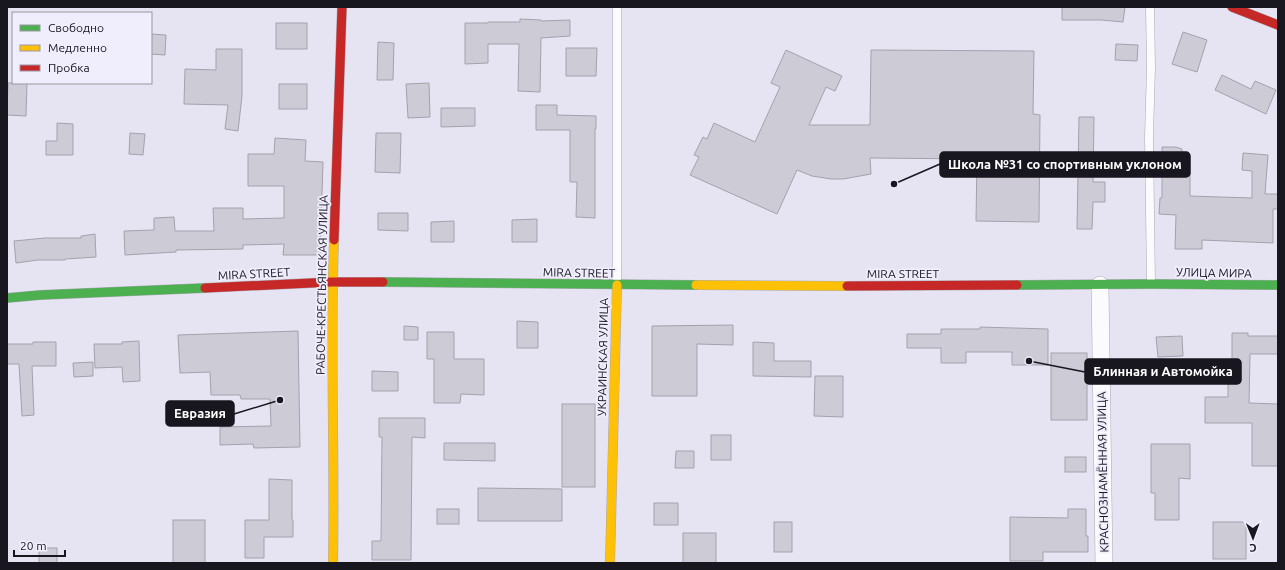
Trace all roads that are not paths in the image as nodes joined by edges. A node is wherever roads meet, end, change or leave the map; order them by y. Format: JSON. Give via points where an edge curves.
{"nodes":[{"id":1,"x":342,"y":7,"type":"edge"},
{"id":2,"x":617,"y":7,"type":"edge"},
{"id":3,"x":1150,"y":7,"type":"edge"},
{"id":4,"x":1232,"y":7,"type":"edge"},
{"id":5,"x":1278,"y":25,"type":"edge"},
{"id":6,"x":332,"y":282,"type":"junction"},
{"id":7,"x":1151,"y":284,"type":"junction"},
{"id":8,"x":617,"y":285,"type":"junction"},
{"id":9,"x":1100,"y":285,"type":"junction"},
{"id":10,"x":1278,"y":286,"type":"edge"},
{"id":11,"x":7,"y":298,"type":"edge"},
{"id":12,"x":333,"y":563,"type":"edge"},
{"id":13,"x":610,"y":563,"type":"edge"},
{"id":14,"x":1104,"y":563,"type":"edge"}],
"edges":[{"from":1,"to":6,"type":"main road","name":"РАБОЧЕ-КРЕСТЬЯНСКАЯ УЛИЦА"},
{"from":2,"to":8,"type":"lane","name":"УКРАИНСКАЯ УЛИЦА"},
{"from":3,"to":7,"type":"lane"},
{"from":4,"to":5,"type":"main road"},
{"from":6,"to":8,"type":"main road","name":"MIRA STREET"},
{"from":6,"to":11,"type":"main road","name":"MIRA STREET"},
{"from":6,"to":12,"type":"main road","name":"РАБОЧЕ-КРЕСТЬЯНСКАЯ УЛИЦА"},
{"from":7,"to":9,"type":"main road","name":"MIRA STREET"},
{"from":7,"to":10,"type":"main road","name":"УЛИЦА МИРА"},
{"from":8,"to":9,"type":"main road","name":"MIRA STREET"},
{"from":8,"to":13,"type":"main road","name":"УКРАИНСКАЯ УЛИЦА"},
{"from":9,"to":14,"type":"street","name":"КРАСНОЗНАМЁННАЯ УЛИЦА"}]}
